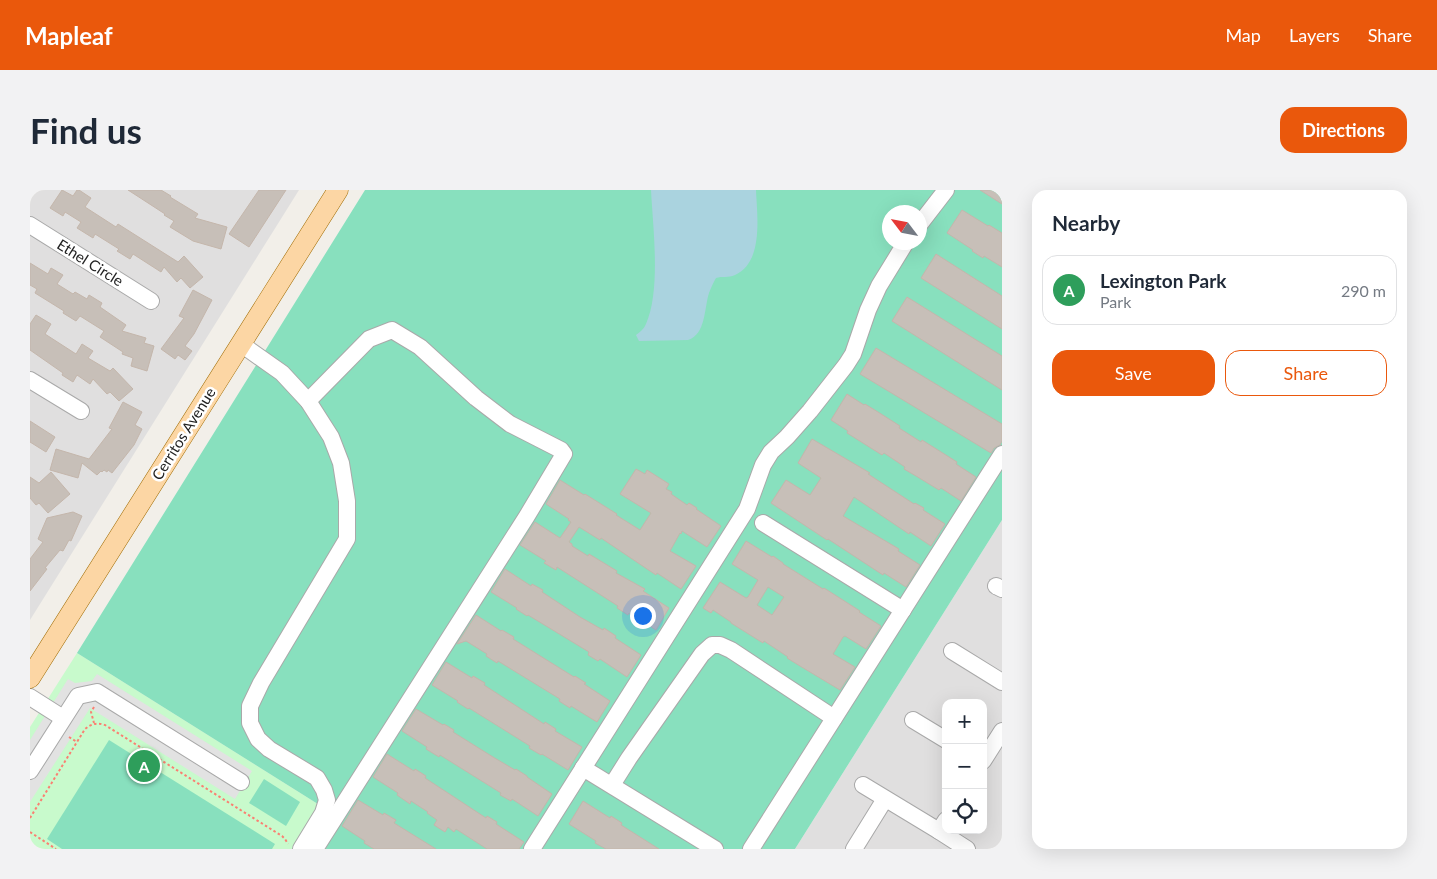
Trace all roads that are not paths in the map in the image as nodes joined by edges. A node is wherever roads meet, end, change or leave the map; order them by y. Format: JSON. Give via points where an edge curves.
{"nodes":[{"id":1,"x":338,"y":190,"type":"edge"},
{"id":2,"x":946,"y":190,"type":"edge"},
{"id":3,"x":927,"y":216,"type":"edge"},
{"id":4,"x":30,"y":225,"type":"edge"},
{"id":5,"x":901,"y":250,"type":"edge"},
{"id":6,"x":150,"y":301,"type":"dead end"},
{"id":7,"x":241,"y":344,"type":"junction"},
{"id":8,"x":30,"y":380,"type":"edge"},
{"id":9,"x":308,"y":402,"type":"junction"},
{"id":10,"x":81,"y":412,"type":"dead end"},
{"id":11,"x":1002,"y":454,"type":"edge"},
{"id":12,"x":762,"y":523,"type":"dead end"},
{"id":13,"x":903,"y":610,"type":"junction"},
{"id":14,"x":952,"y":651,"type":"dead end"},
{"id":15,"x":30,"y":678,"type":"edge"},
{"id":16,"x":1002,"y":682,"type":"edge"},
{"id":17,"x":30,"y":697,"type":"edge"},
{"id":18,"x":64,"y":718,"type":"junction"},
{"id":19,"x":834,"y":718,"type":"junction"},
{"id":20,"x":913,"y":720,"type":"dead end"},
{"id":21,"x":1002,"y":731,"type":"edge"},
{"id":22,"x":942,"y":738,"type":"edge"},
{"id":23,"x":987,"y":755,"type":"edge"},
{"id":24,"x":583,"y":768,"type":"junction"},
{"id":25,"x":30,"y":771,"type":"edge"},
{"id":26,"x":241,"y":782,"type":"dead end"},
{"id":27,"x":612,"y":785,"type":"junction"},
{"id":28,"x":863,"y":785,"type":"dead end"},
{"id":29,"x":885,"y":799,"type":"junction"},
{"id":30,"x":942,"y":826,"type":"edge"},
{"id":31,"x":948,"y":834,"type":"edge"},
{"id":32,"x":956,"y":846,"type":"edge"},
{"id":33,"x":295,"y":848,"type":"edge"},
{"id":34,"x":315,"y":849,"type":"edge"},
{"id":35,"x":532,"y":849,"type":"edge"},
{"id":36,"x":715,"y":849,"type":"edge"},
{"id":37,"x":751,"y":849,"type":"edge"},
{"id":38,"x":854,"y":849,"type":"edge"}],
"edges":[{"from":1,"to":7,"type":"main road","name":"Cerritos Avenue"},
{"from":2,"to":3,"type":"street"},
{"from":4,"to":6,"type":"street","name":"Ethel Circle"},
{"from":5,"to":24,"type":"street","via":[[879,286],[853,354],[810,411],[771,452],[747,509]]},
{"from":7,"to":9,"type":"street","via":[[282,373]]},
{"from":7,"to":15,"type":"main road","name":"Cerritos Avenue"},
{"from":8,"to":10,"type":"street"},
{"from":9,"to":33,"type":"street","via":[[331,437],[341,463],[347,501],[347,539],[250,706],[250,724],[258,739],[317,778],[324,790],[327,800],[323,813]]},
{"from":9,"to":34,"type":"street","via":[[369,339],[392,330],[420,347],[510,424],[564,454]]},
{"from":11,"to":13,"type":"street"},
{"from":12,"to":13,"type":"street"},
{"from":13,"to":19,"type":"street"},
{"from":14,"to":16,"type":"street"},
{"from":17,"to":18,"type":"street"},
{"from":18,"to":25,"type":"street"},
{"from":18,"to":26,"type":"street","via":[[78,696],[97,692]]},
{"from":19,"to":27,"type":"street","via":[[731,650],[720,644],[712,645],[702,654]]},
{"from":19,"to":37,"type":"street"},
{"from":20,"to":22,"type":"street"},
{"from":21,"to":23,"type":"street"},
{"from":24,"to":27,"type":"street"},
{"from":24,"to":35,"type":"street"},
{"from":27,"to":36,"type":"street"},
{"from":28,"to":29,"type":"street"},
{"from":29,"to":30,"type":"street"},
{"from":29,"to":38,"type":"street"},
{"from":31,"to":32,"type":"street"}]}
